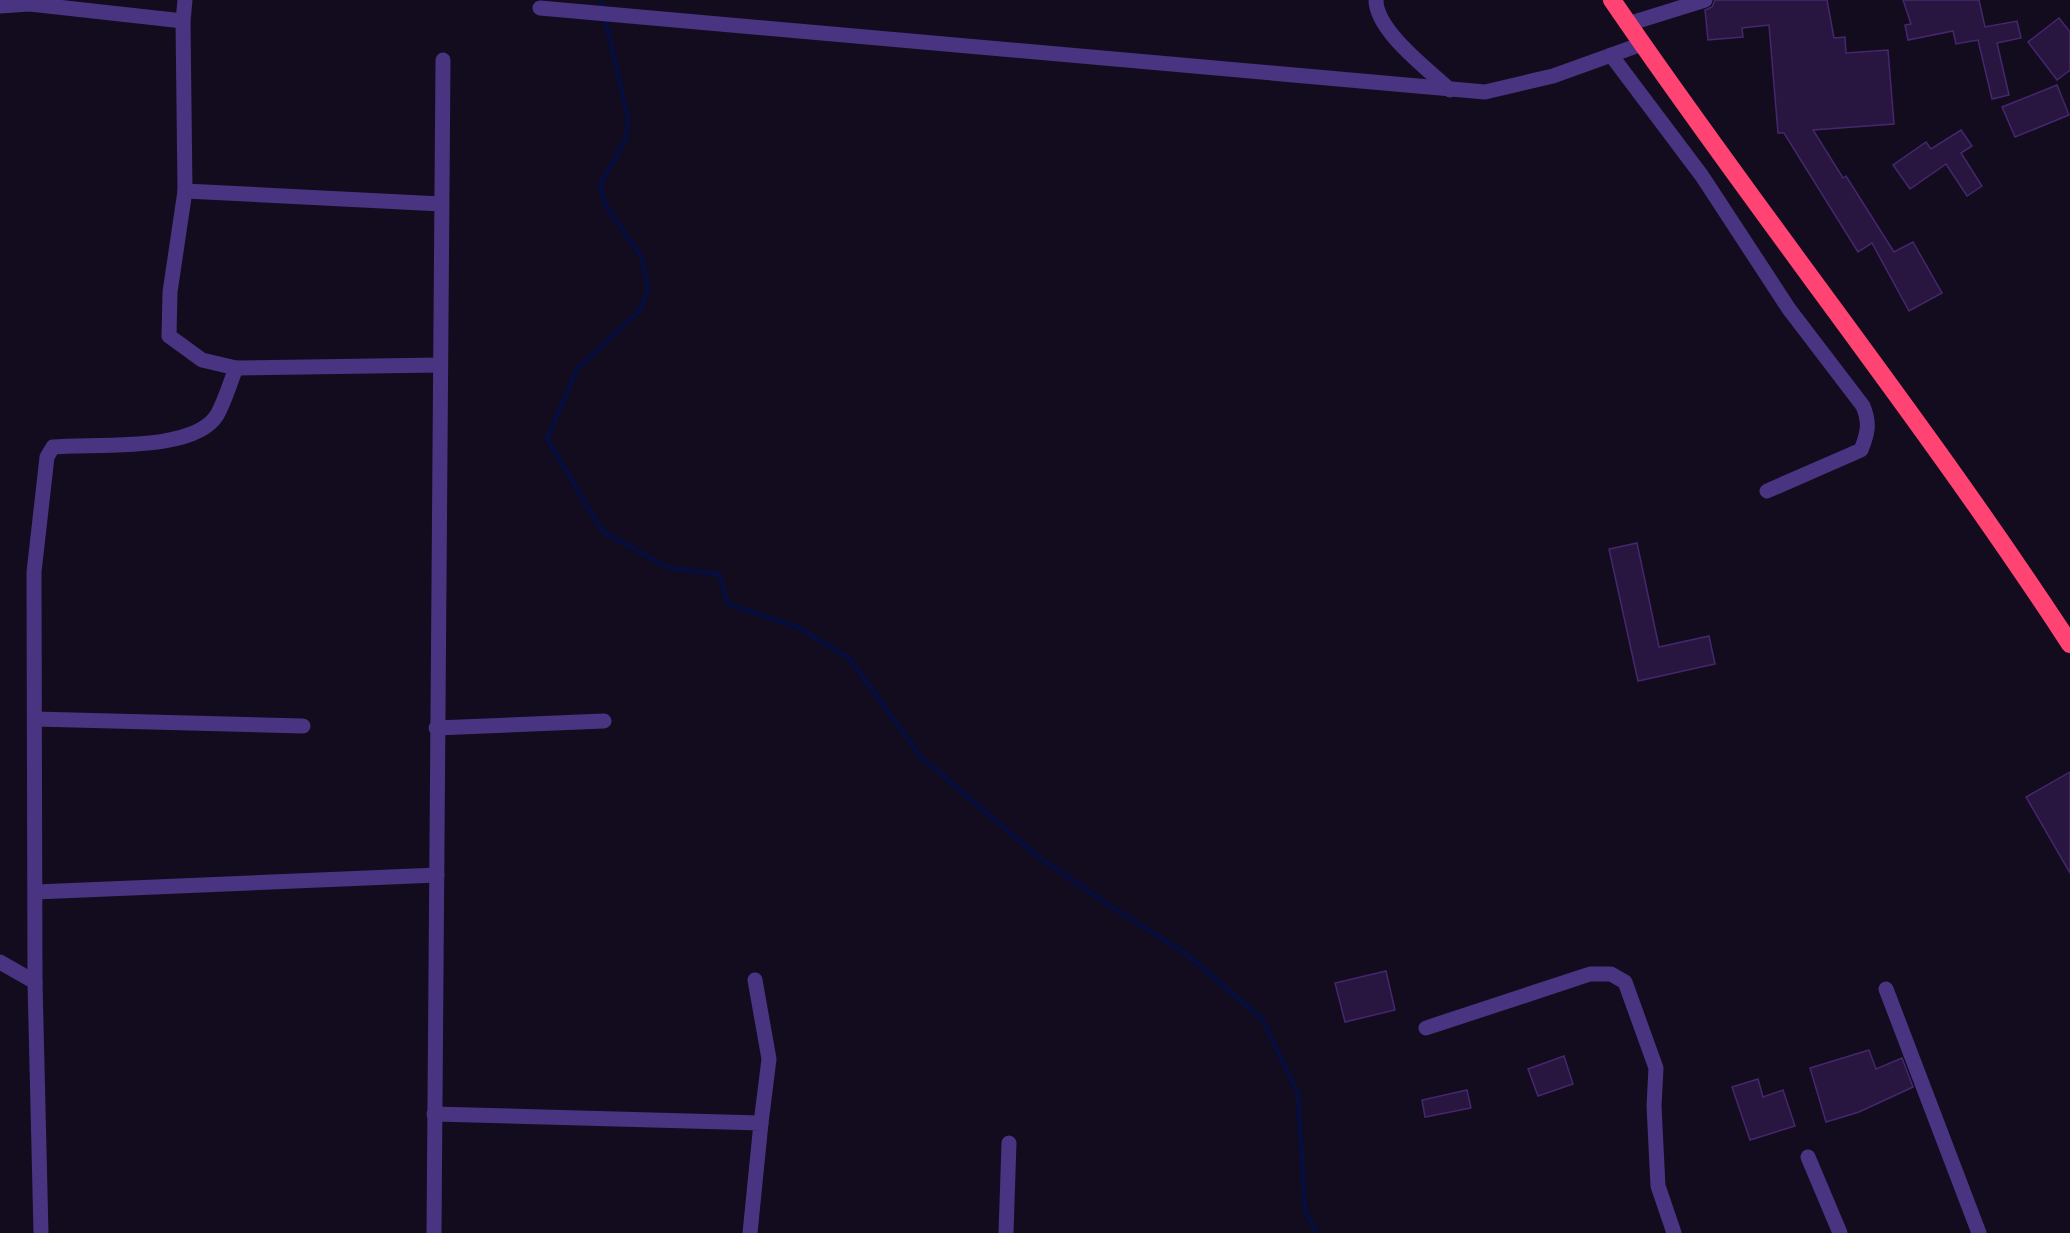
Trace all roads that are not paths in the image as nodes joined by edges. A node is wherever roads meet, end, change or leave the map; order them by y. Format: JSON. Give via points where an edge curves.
{"nodes":[{"id":1,"x":185,"y":0,"type":"edge"},
{"id":2,"x":1376,"y":0,"type":"edge"},
{"id":3,"x":1612,"y":0,"type":"edge"},
{"id":4,"x":1705,"y":0,"type":"edge"},
{"id":5,"x":0,"y":6,"type":"edge"},
{"id":6,"x":540,"y":8,"type":"dead end"},
{"id":7,"x":183,"y":21,"type":"junction"},
{"id":8,"x":1628,"y":24,"type":"junction"},
{"id":9,"x":1642,"y":44,"type":"junction"},
{"id":10,"x":1611,"y":55,"type":"junction"},
{"id":11,"x":443,"y":60,"type":"dead end"},
{"id":12,"x":1450,"y":90,"type":"junction"},
{"id":13,"x":185,"y":191,"type":"junction"},
{"id":14,"x":441,"y":204,"type":"junction"},
{"id":15,"x":440,"y":365,"type":"junction"},
{"id":16,"x":236,"y":368,"type":"junction"},
{"id":17,"x":1767,"y":491,"type":"dead end"},
{"id":18,"x":2070,"y":644,"type":"edge"},
{"id":19,"x":35,"y":719,"type":"junction"},
{"id":20,"x":604,"y":722,"type":"dead end"},
{"id":21,"x":303,"y":726,"type":"dead end"},
{"id":22,"x":436,"y":728,"type":"junction"},
{"id":23,"x":437,"y":875,"type":"junction"},
{"id":24,"x":36,"y":892,"type":"junction"},
{"id":25,"x":0,"y":962,"type":"edge"},
{"id":26,"x":755,"y":980,"type":"dead end"},
{"id":27,"x":35,"y":982,"type":"junction"},
{"id":28,"x":1886,"y":989,"type":"dead end"},
{"id":29,"x":1426,"y":1028,"type":"dead end"},
{"id":30,"x":434,"y":1114,"type":"junction"},
{"id":31,"x":761,"y":1124,"type":"junction"},
{"id":32,"x":1010,"y":1143,"type":"dead end"},
{"id":33,"x":1808,"y":1156,"type":"dead end"},
{"id":34,"x":41,"y":1233,"type":"edge"},
{"id":35,"x":434,"y":1233,"type":"edge"},
{"id":36,"x":750,"y":1233,"type":"edge"},
{"id":37,"x":1006,"y":1233,"type":"edge"},
{"id":38,"x":1674,"y":1233,"type":"edge"},
{"id":39,"x":1840,"y":1233,"type":"edge"},
{"id":40,"x":1980,"y":1233,"type":"edge"}],
"edges":[{"from":1,"to":7,"type":"street"},
{"from":2,"to":12,"type":"street","via":[[1378,15],[1403,47]]},
{"from":3,"to":8,"type":"highway"},
{"from":4,"to":8,"type":"street"},
{"from":5,"to":7,"type":"street","via":[[30,4]]},
{"from":6,"to":12,"type":"street"},
{"from":7,"to":13,"type":"street"},
{"from":8,"to":9,"type":"highway"},
{"from":9,"to":10,"type":"street"},
{"from":9,"to":18,"type":"highway","via":[[2007,548]]},
{"from":10,"to":12,"type":"street","via":[[1553,76],[1485,92]]},
{"from":10,"to":17,"type":"street","via":[[1702,176],[1789,309],[1863,406],[1868,433],[1861,450]]},
{"from":11,"to":14,"type":"street"},
{"from":13,"to":14,"type":"street"},
{"from":13,"to":16,"type":"street","via":[[170,292],[169,336],[202,360]]},
{"from":14,"to":15,"type":"street"},
{"from":15,"to":16,"type":"street"},
{"from":15,"to":22,"type":"street"},
{"from":16,"to":19,"type":"street","via":[[217,416],[207,425],[159,443],[66,446],[50,451],[34,555]]},
{"from":19,"to":21,"type":"street"},
{"from":19,"to":24,"type":"street"},
{"from":20,"to":22,"type":"street"},
{"from":22,"to":23,"type":"street"},
{"from":23,"to":24,"type":"street"},
{"from":23,"to":30,"type":"street"},
{"from":24,"to":27,"type":"street"},
{"from":25,"to":27,"type":"street"},
{"from":26,"to":31,"type":"street","via":[[769,1059]]},
{"from":27,"to":34,"type":"street"},
{"from":28,"to":40,"type":"street"},
{"from":29,"to":38,"type":"street","via":[[1590,974],[1611,974],[1625,982],[1656,1068],[1658,1186]]},
{"from":30,"to":31,"type":"street"},
{"from":30,"to":35,"type":"street"},
{"from":31,"to":36,"type":"street"},
{"from":32,"to":37,"type":"street"},
{"from":33,"to":39,"type":"street"}]}
